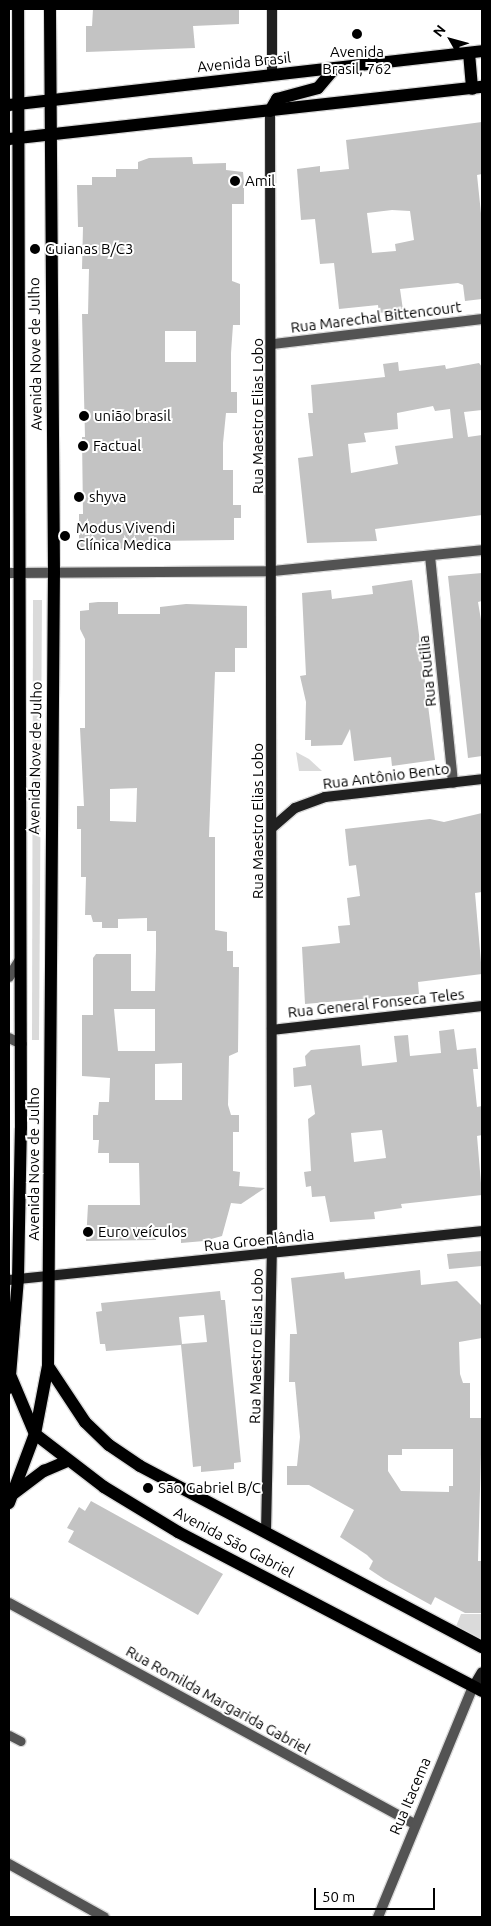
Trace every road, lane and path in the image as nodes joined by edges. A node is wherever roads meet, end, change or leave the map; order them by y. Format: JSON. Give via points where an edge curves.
{"nodes":[{"id":1,"x":18,"y":9,"type":"edge"},
{"id":2,"x":50,"y":9,"type":"edge"},
{"id":3,"x":272,"y":9,"type":"edge"},
{"id":4,"x":482,"y":52,"type":"edge"},
{"id":5,"x":469,"y":53,"type":"junction"},
{"id":6,"x":334,"y":68,"type":"junction"},
{"id":7,"x":272,"y":75,"type":"junction"},
{"id":8,"x":477,"y":88,"type":"edge"},
{"id":9,"x":49,"y":100,"type":"junction"},
{"id":10,"x":14,"y":104,"type":"edge"},
{"id":11,"x":270,"y":111,"type":"junction"},
{"id":12,"x":49,"y":135,"type":"junction"},
{"id":13,"x":14,"y":138,"type":"edge"},
{"id":14,"x":482,"y":319,"type":"edge"},
{"id":15,"x":273,"y":344,"type":"junction"},
{"id":16,"x":482,"y":550,"type":"edge"},
{"id":17,"x":430,"y":556,"type":"junction"},
{"id":18,"x":273,"y":571,"type":"junction"},
{"id":19,"x":15,"y":573,"type":"edge"},
{"id":20,"x":54,"y":573,"type":"junction"},
{"id":21,"x":482,"y":779,"type":"edge"},
{"id":22,"x":453,"y":783,"type":"junction"},
{"id":23,"x":272,"y":827,"type":"junction"},
{"id":24,"x":21,"y":958,"type":"junction"},
{"id":25,"x":9,"y":977,"type":"edge"},
{"id":26,"x":482,"y":1006,"type":"edge"},
{"id":27,"x":272,"y":1030,"type":"junction"},
{"id":28,"x":9,"y":1038,"type":"edge"},
{"id":29,"x":22,"y":1044,"type":"junction"},
{"id":30,"x":482,"y":1231,"type":"edge"},
{"id":31,"x":272,"y":1254,"type":"junction"},
{"id":32,"x":50,"y":1276,"type":"junction"},
{"id":33,"x":13,"y":1279,"type":"edge"},
{"id":34,"x":48,"y":1366,"type":"junction"},
{"id":35,"x":10,"y":1383,"type":"edge"},
{"id":36,"x":35,"y":1434,"type":"junction"},
{"id":37,"x":68,"y":1461,"type":"junction"},
{"id":38,"x":11,"y":1498,"type":"edge"},
{"id":39,"x":266,"y":1532,"type":"junction"},
{"id":40,"x":9,"y":1603,"type":"edge"},
{"id":41,"x":482,"y":1647,"type":"edge"},
{"id":42,"x":482,"y":1672,"type":"edge"},
{"id":43,"x":478,"y":1689,"type":"edge"},
{"id":44,"x":9,"y":1735,"type":"edge"},
{"id":45,"x":21,"y":1741,"type":"dead end"},
{"id":46,"x":414,"y":1824,"type":"junction"},
{"id":47,"x":9,"y":1864,"type":"edge"},
{"id":48,"x":104,"y":1917,"type":"edge"},
{"id":49,"x":378,"y":1917,"type":"edge"}],
"edges":[{"from":1,"to":10,"type":"main road","name":"Avenida Nove de Julho"},
{"from":2,"to":9,"type":"main road","name":"Avenida Nove de Julho"},
{"from":3,"to":7,"type":"street"},
{"from":4,"to":5,"type":"main road","name":"Avenida Brasil"},
{"from":5,"to":6,"type":"main road","name":"Avenida Brasil"},
{"from":5,"to":8,"type":"main road"},
{"from":6,"to":7,"type":"main road","name":"Avenida Brasil"},
{"from":6,"to":11,"type":"main road","via":[[318,88],[277,99]]},
{"from":7,"to":9,"type":"main road","name":"Avenida Brasil"},
{"from":8,"to":11,"type":"main road"},
{"from":9,"to":10,"type":"main road","name":"Avenida Brasil"},
{"from":9,"to":12,"type":"main road","name":"Avenida Nove de Julho"},
{"from":10,"to":13,"type":"main road","name":"Avenida Nove de Julho"},
{"from":11,"to":12,"type":"main road"},
{"from":11,"to":15,"type":"street","name":"Rua Maestro Elias Lobo"},
{"from":12,"to":13,"type":"main road"},
{"from":12,"to":20,"type":"main road","name":"Avenida Nove de Julho"},
{"from":13,"to":19,"type":"main road","name":"Avenida Nove de Julho"},
{"from":14,"to":15,"type":"street","name":"Rua Marechal Bittencourt"},
{"from":15,"to":18,"type":"street","name":"Rua Maestro Elias Lobo"},
{"from":16,"to":17,"type":"street"},
{"from":17,"to":18,"type":"street"},
{"from":17,"to":22,"type":"street","name":"Rua Rutilia"},
{"from":18,"to":20,"type":"street"},
{"from":18,"to":23,"type":"street","name":"Rua Maestro Elias Lobo"},
{"from":19,"to":20,"type":"street"},
{"from":19,"to":24,"type":"main road","name":"Avenida Nove de Julho"},
{"from":20,"to":32,"type":"main road","name":"Avenida Nove de Julho"},
{"from":21,"to":22,"type":"street","name":"Rua Antônio Bento"},
{"from":22,"to":23,"type":"street","name":"Rua Antônio Bento","via":[[325,797],[295,808]]},
{"from":23,"to":27,"type":"street","name":"Rua Maestro Elias Lobo"},
{"from":24,"to":25,"type":"street"},
{"from":24,"to":29,"type":"main road","name":"Avenida Nove de Julho"},
{"from":26,"to":27,"type":"street","name":"Rua General Fonseca Teles"},
{"from":27,"to":31,"type":"street","name":"Rua Maestro Elias Lobo"},
{"from":28,"to":29,"type":"street"},
{"from":29,"to":33,"type":"main road","name":"Avenida Nove de Julho"},
{"from":30,"to":31,"type":"street","name":"Rua Groenlândia"},
{"from":31,"to":32,"type":"street","name":"Rua Groenlândia"},
{"from":31,"to":39,"type":"street","name":"Rua Maestro Elias Lobo"},
{"from":32,"to":33,"type":"street","name":"Rua Groenlândia"},
{"from":32,"to":34,"type":"main road","name":"Avenida Nove de Julho"},
{"from":33,"to":35,"type":"main road","name":"Avenida Nove de Julho"},
{"from":34,"to":36,"type":"main road","name":"Avenida Nove de Julho"},
{"from":34,"to":39,"type":"main road","name":"Avenida São Gabriel","via":[[75,1409],[109,1445]]},
{"from":35,"to":36,"type":"main road","name":"Avenida São Gabriel"},
{"from":36,"to":37,"type":"main road","name":"Avenida São Gabriel"},
{"from":36,"to":38,"type":"main road","name":"Avenida Nove de Julho"},
{"from":37,"to":38,"type":"main road","via":[[44,1471]]},
{"from":37,"to":43,"type":"main road","name":"Avenida São Gabriel","via":[[178,1532]]},
{"from":39,"to":41,"type":"main road","name":"Avenida São Gabriel"},
{"from":40,"to":46,"type":"street","name":"Rua Romilda Margarida Gabriel"},
{"from":42,"to":43,"type":"street"},
{"from":43,"to":46,"type":"street","name":"Rua Itacema"},
{"from":44,"to":45,"type":"lane"},
{"from":46,"to":49,"type":"street","name":"Rua Itacema"},
{"from":47,"to":48,"type":"street"}]}
